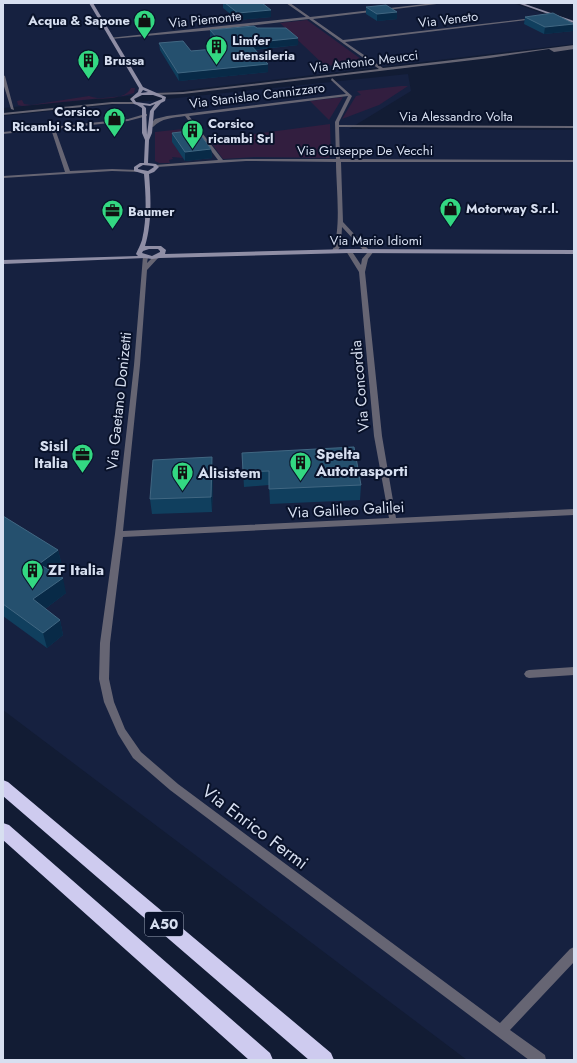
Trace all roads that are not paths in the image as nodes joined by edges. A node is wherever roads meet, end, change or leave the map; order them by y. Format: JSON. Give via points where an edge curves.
{"nodes":[{"id":1,"x":91,"y":3,"type":"edge"},
{"id":2,"x":288,"y":3,"type":"edge"},
{"id":3,"x":438,"y":3,"type":"edge"},
{"id":4,"x":443,"y":3,"type":"edge"},
{"id":5,"x":519,"y":3,"type":"edge"},
{"id":6,"x":557,"y":16,"type":"junction"},
{"id":7,"x":547,"y":17,"type":"edge"},
{"id":8,"x":308,"y":18,"type":"junction"},
{"id":9,"x":539,"y":18,"type":"edge"},
{"id":10,"x":574,"y":22,"type":"edge"},
{"id":11,"x":111,"y":38,"type":"junction"},
{"id":12,"x":342,"y":41,"type":"junction"},
{"id":13,"x":574,"y":47,"type":"edge"},
{"id":14,"x":553,"y":49,"type":"junction"},
{"id":15,"x":383,"y":70,"type":"junction"},
{"id":16,"x":3,"y":76,"type":"edge"},
{"id":17,"x":332,"y":78,"type":"junction"},
{"id":18,"x":141,"y":88,"type":"junction"},
{"id":19,"x":155,"y":94,"type":"junction"},
{"id":20,"x":349,"y":95,"type":"junction"},
{"id":21,"x":135,"y":96,"type":"junction"},
{"id":22,"x":164,"y":100,"type":"junction"},
{"id":23,"x":159,"y":103,"type":"junction"},
{"id":24,"x":137,"y":104,"type":"junction"},
{"id":25,"x":13,"y":109,"type":"junction"},
{"id":26,"x":3,"y":110,"type":"edge"},
{"id":27,"x":3,"y":114,"type":"edge"},
{"id":28,"x":145,"y":115,"type":"junction"},
{"id":29,"x":151,"y":115,"type":"junction"},
{"id":30,"x":186,"y":115,"type":"junction"},
{"id":31,"x":167,"y":117,"type":"junction"},
{"id":32,"x":128,"y":120,"type":"junction"},
{"id":33,"x":144,"y":123,"type":"junction"},
{"id":34,"x":150,"y":126,"type":"junction"},
{"id":35,"x":337,"y":126,"type":"junction"},
{"id":36,"x":574,"y":127,"type":"edge"},
{"id":37,"x":53,"y":128,"type":"junction"},
{"id":38,"x":3,"y":133,"type":"edge"},
{"id":39,"x":147,"y":140,"type":"junction"},
{"id":40,"x":337,"y":161,"type":"junction"},
{"id":41,"x":574,"y":161,"type":"edge"},
{"id":42,"x":222,"y":162,"type":"junction"},
{"id":43,"x":146,"y":164,"type":"junction"},
{"id":44,"x":138,"y":165,"type":"junction"},
{"id":45,"x":157,"y":166,"type":"junction"},
{"id":46,"x":112,"y":170,"type":"junction"},
{"id":47,"x":139,"y":171,"type":"junction"},
{"id":48,"x":68,"y":172,"type":"junction"},
{"id":49,"x":146,"y":172,"type":"junction"},
{"id":50,"x":3,"y":177,"type":"edge"},
{"id":51,"x":340,"y":222,"type":"junction"},
{"id":52,"x":146,"y":239,"type":"junction"},
{"id":53,"x":156,"y":246,"type":"junction"},
{"id":54,"x":140,"y":250,"type":"junction"},
{"id":55,"x":335,"y":251,"type":"junction"},
{"id":56,"x":349,"y":251,"type":"junction"},
{"id":57,"x":369,"y":251,"type":"junction"},
{"id":58,"x":574,"y":252,"type":"edge"},
{"id":59,"x":160,"y":255,"type":"junction"},
{"id":60,"x":121,"y":257,"type":"junction"},
{"id":61,"x":144,"y":257,"type":"junction"},
{"id":62,"x":3,"y":262,"type":"edge"},
{"id":63,"x":145,"y":269,"type":"junction"},
{"id":64,"x":362,"y":272,"type":"junction"},
{"id":65,"x":574,"y":512,"type":"edge"},
{"id":66,"x":393,"y":521,"type":"junction"},
{"id":67,"x":119,"y":534,"type":"junction"},
{"id":68,"x":574,"y":671,"type":"edge"},
{"id":69,"x":528,"y":674,"type":"dead end"},
{"id":70,"x":3,"y":787,"type":"edge"},
{"id":71,"x":3,"y":830,"type":"edge"},
{"id":72,"x":574,"y":953,"type":"edge"},
{"id":73,"x":501,"y":1031,"type":"junction"},
{"id":74,"x":263,"y":1060,"type":"edge"},
{"id":75,"x":324,"y":1060,"type":"edge"},
{"id":76,"x":540,"y":1060,"type":"edge"}],
"edges":[{"from":1,"to":11,"type":"street"},
{"from":2,"to":8,"type":"street"},
{"from":3,"to":4,"type":"street","name":"Via Piemonte"},
{"from":3,"to":8,"type":"street","name":"Via Piemonte"},
{"from":5,"to":6,"type":"street"},
{"from":6,"to":7,"type":"street"},
{"from":6,"to":10,"type":"street"},
{"from":8,"to":11,"type":"street","name":"Via Piemonte"},
{"from":8,"to":12,"type":"street"},
{"from":9,"to":12,"type":"street","name":"Via Veneto"},
{"from":11,"to":18,"type":"street"},
{"from":12,"to":15,"type":"street"},
{"from":13,"to":14,"type":"street","name":"Via Antonio Meucci"},
{"from":14,"to":15,"type":"street","name":"Via Antonio Meucci"},
{"from":14,"to":17,"type":"street","name":"Via Antonio Meucci"},
{"from":15,"to":19,"type":"street","name":"Via Antonio Meucci"},
{"from":16,"to":25,"type":"street"},
{"from":17,"to":20,"type":"street"},
{"from":17,"to":22,"type":"street","name":"Via Antonio Meucci"},
{"from":18,"to":19,"type":"street"},
{"from":18,"to":21,"type":"street"},
{"from":19,"to":21,"type":"street"},
{"from":19,"to":22,"type":"street","via":[[164,97]]},
{"from":20,"to":30,"type":"street","name":"Via Stanislao Cannizzaro"},
{"from":20,"to":35,"type":"street"},
{"from":21,"to":24,"type":"street","via":[[132,100]]},
{"from":21,"to":25,"type":"street"},
{"from":22,"to":23,"type":"street"},
{"from":23,"to":24,"type":"street"},
{"from":23,"to":29,"type":"street"},
{"from":24,"to":27,"type":"street","via":[[112,103]]},
{"from":24,"to":28,"type":"street","via":[[144,108]]},
{"from":25,"to":26,"type":"street"},
{"from":28,"to":32,"type":"street"},
{"from":28,"to":33,"type":"street"},
{"from":29,"to":31,"type":"street","name":"Via Stanislao Cannizzaro"},
{"from":29,"to":34,"type":"street"},
{"from":30,"to":31,"type":"street","name":"Via Stanislao Cannizzaro"},
{"from":30,"to":42,"type":"street"},
{"from":31,"to":34,"type":"street","name":"Via Stanislao Cannizzaro","via":[[157,120]]},
{"from":32,"to":33,"type":"street"},
{"from":32,"to":37,"type":"street"},
{"from":33,"to":39,"type":"street"},
{"from":34,"to":39,"type":"street"},
{"from":35,"to":36,"type":"street","name":"Via Alessandro Volta"},
{"from":35,"to":40,"type":"street"},
{"from":37,"to":38,"type":"street"},
{"from":37,"to":48,"type":"street"},
{"from":39,"to":43,"type":"street"},
{"from":40,"to":41,"type":"street","name":"Via Giuseppe De Vecchi"},
{"from":40,"to":42,"type":"street","name":"Via Giuseppe De Vecchi"},
{"from":40,"to":51,"type":"street"},
{"from":42,"to":45,"type":"street","name":"Via Giuseppe De Vecchi"},
{"from":43,"to":44,"type":"street"},
{"from":43,"to":45,"type":"street"},
{"from":44,"to":46,"type":"street"},
{"from":44,"to":47,"type":"street","via":[[135,168]]},
{"from":45,"to":49,"type":"street","via":[[154,171]]},
{"from":46,"to":47,"type":"street"},
{"from":46,"to":48,"type":"street"},
{"from":47,"to":49,"type":"street"},
{"from":48,"to":50,"type":"street"},
{"from":49,"to":52,"type":"street"},
{"from":51,"to":55,"type":"street"},
{"from":51,"to":57,"type":"street"},
{"from":52,"to":53,"type":"street"},
{"from":52,"to":54,"type":"street"},
{"from":53,"to":54,"type":"street"},
{"from":53,"to":59,"type":"street","via":[[162,248]]},
{"from":54,"to":60,"type":"street"},
{"from":54,"to":61,"type":"street","via":[[139,254]]},
{"from":55,"to":56,"type":"street","name":"Via Mario Idiomi"},
{"from":55,"to":59,"type":"street","name":"Via Mario Idiomi"},
{"from":56,"to":57,"type":"street","name":"Via Mario Idiomi"},
{"from":56,"to":64,"type":"street","name":"Via Concordia"},
{"from":57,"to":58,"type":"street","name":"Via Mario Idiomi"},
{"from":57,"to":64,"type":"street"},
{"from":59,"to":61,"type":"street","name":"Via Mario Idiomi"},
{"from":59,"to":63,"type":"street"},
{"from":60,"to":61,"type":"street"},
{"from":60,"to":62,"type":"street"},
{"from":61,"to":63,"type":"street","name":"Via Gaetano Donizetti"},
{"from":63,"to":67,"type":"street","name":"Via Gaetano Donizetti"},
{"from":64,"to":66,"type":"street","name":"Via Concordia","via":[[378,436]]},
{"from":65,"to":66,"type":"street","name":"Via Galileo Galilei"},
{"from":66,"to":67,"type":"street","name":"Via Galileo Galilei"},
{"from":67,"to":73,"type":"street","name":"Via Enrico Fermi","via":[[105,643],[104,679],[109,702],[121,731],[137,755],[174,787]]},
{"from":68,"to":69,"type":"street"},
{"from":70,"to":75,"type":"highway","number":"A50"},
{"from":71,"to":74,"type":"highway","number":"A50"},
{"from":72,"to":73,"type":"street"},
{"from":73,"to":76,"type":"street","name":"Via Enrico Fermi"}]}
